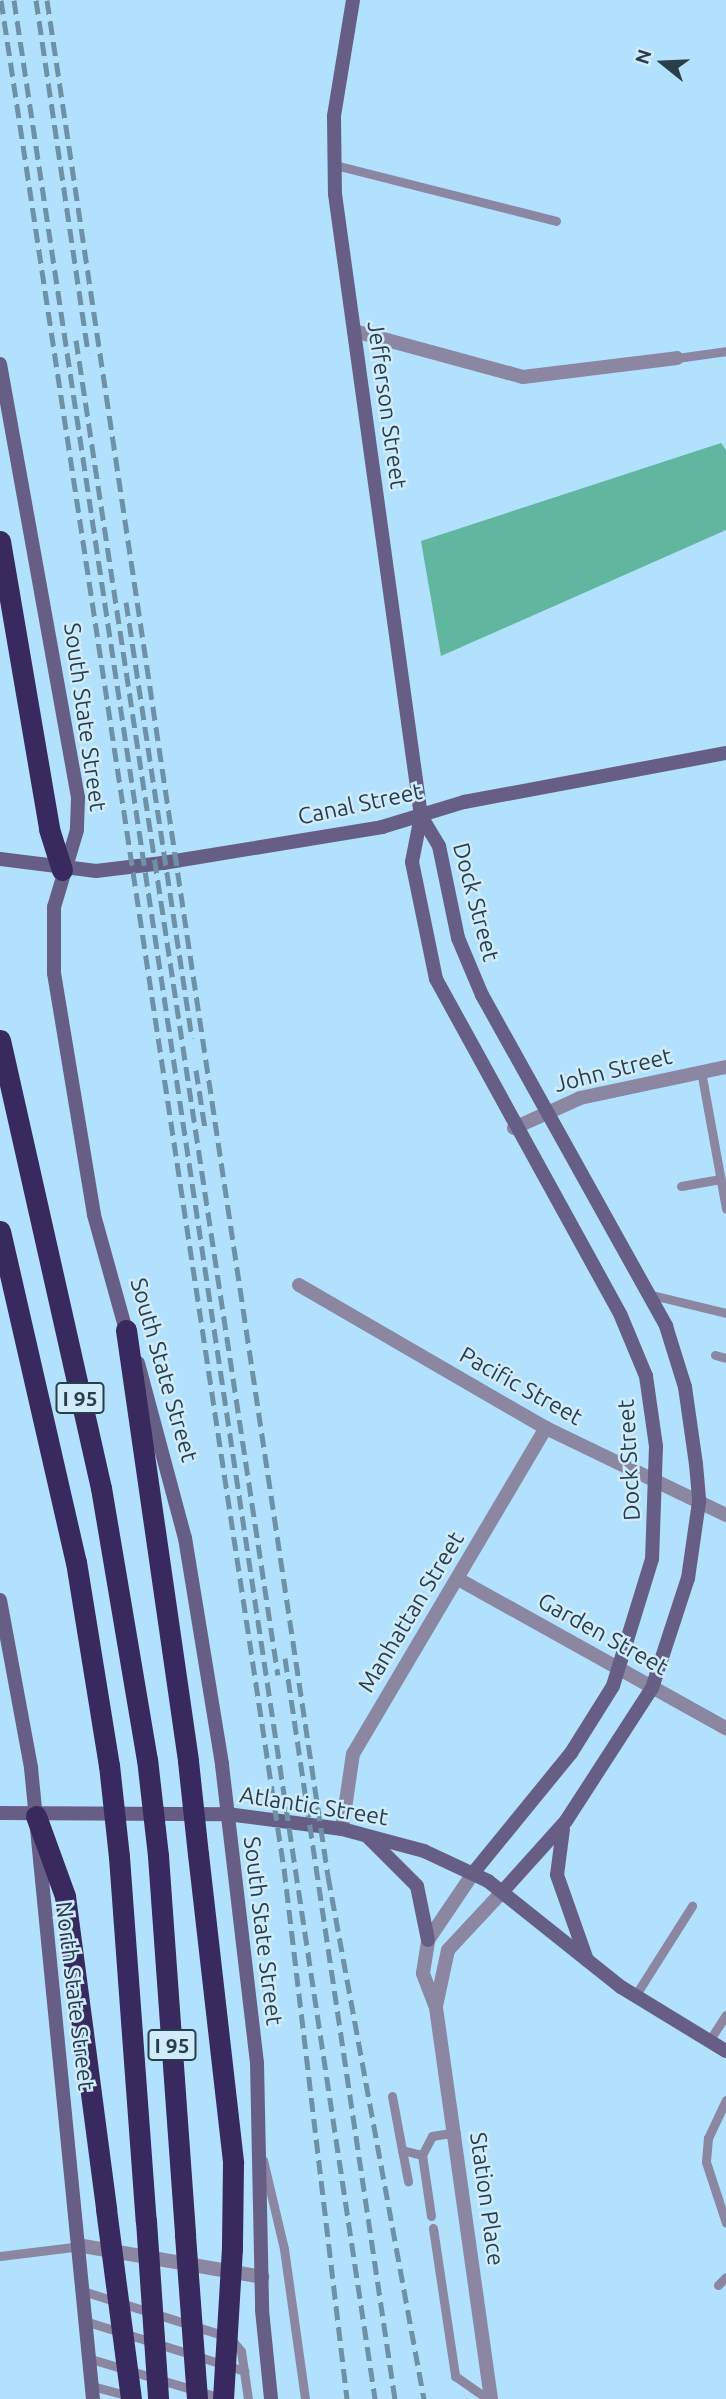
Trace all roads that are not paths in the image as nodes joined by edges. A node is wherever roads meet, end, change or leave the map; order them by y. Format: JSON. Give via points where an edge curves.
{"nodes":[{"id":1,"x":353,"y":0,"type":"edge"},
{"id":2,"x":335,"y":165,"type":"junction"},
{"id":3,"x":556,"y":221,"type":"dead end"},
{"id":4,"x":354,"y":331,"type":"junction"},
{"id":5,"x":726,"y":351,"type":"edge"},
{"id":6,"x":677,"y":358,"type":"joint"},
{"id":7,"x":0,"y":364,"type":"edge"},
{"id":8,"x":0,"y":541,"type":"edge"},
{"id":9,"x":726,"y":754,"type":"edge"},
{"id":10,"x":421,"y":816,"type":"junction"},
{"id":11,"x":0,"y":859,"type":"edge"},
{"id":12,"x":62,"y":870,"type":"junction"},
{"id":13,"x":0,"y":1040,"type":"edge"},
{"id":14,"x":726,"y":1067,"type":"edge"},
{"id":15,"x":701,"y":1071,"type":"junction"},
{"id":16,"x":545,"y":1112,"type":"junction"},
{"id":17,"x":514,"y":1128,"type":"junction"},
{"id":18,"x":720,"y":1179,"type":"junction"},
{"id":19,"x":681,"y":1186,"type":"dead end"},
{"id":20,"x":726,"y":1209,"type":"edge"},
{"id":21,"x":0,"y":1231,"type":"edge"},
{"id":22,"x":299,"y":1285,"type":"dead end"},
{"id":23,"x":652,"y":1295,"type":"junction"},
{"id":24,"x":726,"y":1313,"type":"edge"},
{"id":25,"x":126,"y":1330,"type":"junction"},
{"id":26,"x":715,"y":1355,"type":"dead end"},
{"id":27,"x":726,"y":1358,"type":"edge"},
{"id":28,"x":547,"y":1429,"type":"junction"},
{"id":29,"x":657,"y":1481,"type":"junction"},
{"id":30,"x":699,"y":1502,"type":"junction"},
{"id":31,"x":726,"y":1515,"type":"edge"},
{"id":32,"x":458,"y":1578,"type":"junction"},
{"id":33,"x":0,"y":1600,"type":"edge"},
{"id":34,"x":620,"y":1670,"type":"junction"},
{"id":35,"x":652,"y":1688,"type":"junction"},
{"id":36,"x":726,"y":1728,"type":"edge"},
{"id":37,"x":0,"y":1813,"type":"edge"},
{"id":38,"x":227,"y":1814,"type":"junction"},
{"id":39,"x":36,"y":1816,"type":"junction"},
{"id":40,"x":566,"y":1821,"type":"junction"},
{"id":41,"x":342,"y":1829,"type":"junction"},
{"id":42,"x":364,"y":1834,"type":"junction"},
{"id":43,"x":474,"y":1872,"type":"junction"},
{"id":44,"x":503,"y":1891,"type":"junction"},
{"id":45,"x":692,"y":1906,"type":"dead end"},
{"id":46,"x":428,"y":1940,"type":"junction"},
{"id":47,"x":588,"y":1962,"type":"junction"},
{"id":48,"x":635,"y":1996,"type":"junction"},
{"id":49,"x":436,"y":2006,"type":"junction"},
{"id":50,"x":726,"y":2015,"type":"edge"},
{"id":51,"x":709,"y":2041,"type":"junction"},
{"id":52,"x":726,"y":2051,"type":"edge"},
{"id":53,"x":392,"y":2096,"type":"dead end"},
{"id":54,"x":726,"y":2100,"type":"edge"},
{"id":55,"x":456,"y":2132,"type":"junction"},
{"id":56,"x":402,"y":2150,"type":"junction"},
{"id":57,"x":422,"y":2155,"type":"junction"},
{"id":58,"x":262,"y":2156,"type":"junction"},
{"id":59,"x":408,"y":2181,"type":"dead end"},
{"id":60,"x":431,"y":2216,"type":"dead end"},
{"id":61,"x":726,"y":2223,"type":"edge"},
{"id":62,"x":433,"y":2228,"type":"dead end"},
{"id":63,"x":83,"y":2246,"type":"junction"},
{"id":64,"x":0,"y":2256,"type":"edge"},
{"id":65,"x":262,"y":2277,"type":"junction"},
{"id":66,"x":726,"y":2277,"type":"edge"},
{"id":67,"x":718,"y":2285,"type":"dead end"},
{"id":68,"x":86,"y":2292,"type":"junction"},
{"id":69,"x":88,"y":2322,"type":"junction"},
{"id":70,"x":90,"y":2359,"type":"junction"},
{"id":71,"x":244,"y":2371,"type":"junction"},
{"id":72,"x":93,"y":2393,"type":"edge"},
{"id":73,"x":131,"y":2399,"type":"edge"},
{"id":74,"x":138,"y":2399,"type":"edge"},
{"id":75,"x":158,"y":2399,"type":"edge"},
{"id":76,"x":197,"y":2399,"type":"edge"},
{"id":77,"x":223,"y":2399,"type":"edge"},
{"id":78,"x":248,"y":2399,"type":"edge"},
{"id":79,"x":271,"y":2399,"type":"edge"},
{"id":80,"x":305,"y":2399,"type":"edge"},
{"id":81,"x":489,"y":2399,"type":"edge"}],
"edges":[{"from":1,"to":2,"type":"street","name":"Jefferson Street","via":[[334,116]]},
{"from":2,"to":3,"type":"lane"},
{"from":2,"to":4,"type":"street","name":"Jefferson Street"},
{"from":4,"to":6,"type":"street","via":[[523,377]]},
{"from":4,"to":10,"type":"street","name":"Jefferson Street"},
{"from":5,"to":6,"type":"lane"},
{"from":7,"to":12,"type":"street","name":"South State Street","via":[[73,761],[77,830]]},
{"from":8,"to":12,"type":"highway","via":[[49,829]]},
{"from":9,"to":10,"type":"street","name":"Canal Street","via":[[464,802]]},
{"from":10,"to":12,"type":"street","name":"Canal Street","via":[[163,863]]},
{"from":10,"to":16,"type":"street","name":"Dock Street","via":[[439,846],[470,970]]},
{"from":10,"to":17,"type":"street","name":"Dock Street","via":[[412,862],[429,959]]},
{"from":11,"to":12,"type":"street","name":"Canal Street"},
{"from":12,"to":25,"type":"street","name":"South State Street","via":[[51,935],[59,1005],[94,1215]]},
{"from":13,"to":76,"type":"highway","number":"I 95","bridge":true,"via":[[101,1488],[147,1759]]},
{"from":14,"to":15,"type":"street","name":"John Street"},
{"from":15,"to":16,"type":"street","name":"John Street"},
{"from":15,"to":18,"type":"lane"},
{"from":16,"to":17,"type":"street","name":"John Street"},
{"from":16,"to":23,"type":"street","name":"Dock Street"},
{"from":17,"to":29,"type":"street","name":"Dock Street","via":[[637,1350],[650,1400]]},
{"from":18,"to":19,"type":"lane"},
{"from":18,"to":20,"type":"lane"},
{"from":21,"to":75,"type":"highway","number":"I 95","bridge":true,"via":[[76,1562],[109,1765]]},
{"from":22,"to":28,"type":"street","name":"Pacific Street"},
{"from":23,"to":24,"type":"lane"},
{"from":23,"to":30,"type":"street","name":"Dock Street","via":[[685,1387]]},
{"from":25,"to":38,"type":"street","name":"South State Street","via":[[152,1402],[185,1538]]},
{"from":25,"to":77,"type":"highway","bridge":true,"via":[[188,1760],[233,2163]]},
{"from":26,"to":27,"type":"lane"},
{"from":28,"to":29,"type":"street","name":"Pacific Street"},
{"from":28,"to":32,"type":"street","name":"Manhattan Street"},
{"from":29,"to":30,"type":"street","name":"Pacific Street"},
{"from":29,"to":34,"type":"street","name":"Dock Street","via":[[649,1576]]},
{"from":30,"to":31,"type":"street","name":"Pacific Street"},
{"from":30,"to":35,"type":"street","name":"Dock Street","via":[[681,1612]]},
{"from":32,"to":34,"type":"street","name":"Garden Street"},
{"from":32,"to":41,"type":"street","name":"Manhattan Street","via":[[354,1754]]},
{"from":33,"to":39,"type":"street","name":"North State Street"},
{"from":34,"to":35,"type":"street","name":"Garden Street"},
{"from":34,"to":43,"type":"street","name":"Dock Street","via":[[586,1733]]},
{"from":35,"to":36,"type":"street","name":"Garden Street"},
{"from":35,"to":40,"type":"street","name":"Dock Street"},
{"from":37,"to":39,"type":"street","name":"Atlantic Street"},
{"from":38,"to":39,"type":"street","name":"Atlantic Street"},
{"from":38,"to":41,"type":"street","name":"Atlantic Street"},
{"from":38,"to":58,"type":"street","name":"South State Street"},
{"from":39,"to":63,"type":"street","name":"North State Street","via":[[40,1897]]},
{"from":39,"to":73,"type":"highway","bridge":true,"via":[[65,1896]]},
{"from":40,"to":44,"type":"street","name":"Dock Street"},
{"from":40,"to":47,"type":"street","via":[[557,1875]]},
{"from":41,"to":42,"type":"street","name":"Atlantic Street"},
{"from":42,"to":43,"type":"street","name":"Atlantic Street"},
{"from":42,"to":46,"type":"street","via":[[417,1886]]},
{"from":43,"to":44,"type":"street","name":"Atlantic Street"},
{"from":43,"to":46,"type":"street","name":"Station Place"},
{"from":44,"to":47,"type":"street","name":"Atlantic Street"},
{"from":44,"to":49,"type":"street","name":"Station Place","via":[[449,1950]]},
{"from":45,"to":48,"type":"lane"},
{"from":46,"to":49,"type":"street","name":"Station Place","via":[[423,1973]]},
{"from":47,"to":48,"type":"street","name":"Atlantic Street"},
{"from":48,"to":51,"type":"street","name":"Atlantic Street"},
{"from":49,"to":55,"type":"street","name":"Station Place"},
{"from":50,"to":51,"type":"lane"},
{"from":51,"to":52,"type":"street","name":"Atlantic Street"},
{"from":53,"to":56,"type":"lane"},
{"from":54,"to":61,"type":"lane","via":[[708,2138],[706,2162]]},
{"from":55,"to":57,"type":"lane","via":[[432,2136]]},
{"from":55,"to":81,"type":"street","name":"Station Place"},
{"from":56,"to":57,"type":"lane"},
{"from":56,"to":59,"type":"lane"},
{"from":57,"to":60,"type":"lane"},
{"from":58,"to":65,"type":"street","name":"South State Street"},
{"from":58,"to":80,"type":"lane","via":[[284,2249]]},
{"from":62,"to":81,"type":"lane","via":[[455,2376]]},
{"from":63,"to":64,"type":"lane"},
{"from":63,"to":65,"type":"street"},
{"from":63,"to":68,"type":"street","name":"North State Street"},
{"from":65,"to":79,"type":"street","name":"South State Street"},
{"from":66,"to":67,"type":"lane"},
{"from":68,"to":69,"type":"street","name":"North State Street"},
{"from":68,"to":71,"type":"lane","via":[[229,2337],[241,2351]]},
{"from":69,"to":70,"type":"street","name":"North State Street"},
{"from":69,"to":71,"type":"lane"},
{"from":70,"to":72,"type":"street","name":"North State Street"},
{"from":70,"to":77,"type":"lane"},
{"from":71,"to":78,"type":"lane"},
{"from":72,"to":74,"type":"lane"}]}
